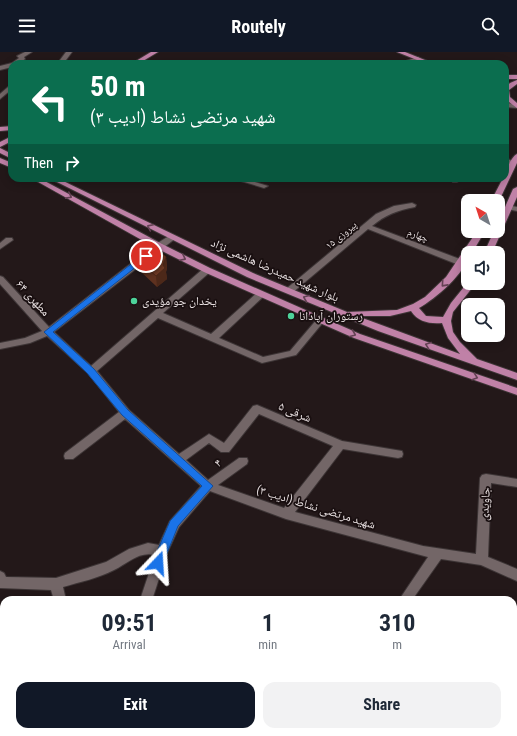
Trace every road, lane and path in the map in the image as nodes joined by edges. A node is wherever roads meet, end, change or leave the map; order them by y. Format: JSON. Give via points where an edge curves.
{"nodes":[{"id":1,"x":11,"y":52,"type":"edge"},
{"id":2,"x":69,"y":52,"type":"edge"},
{"id":3,"x":155,"y":52,"type":"edge"},
{"id":4,"x":161,"y":52,"type":"edge"},
{"id":5,"x":400,"y":52,"type":"edge"},
{"id":6,"x":408,"y":52,"type":"edge"},
{"id":7,"x":28,"y":53,"type":"edge"},
{"id":8,"x":418,"y":58,"type":"junction"},
{"id":9,"x":20,"y":60,"type":"edge"},
{"id":10,"x":63,"y":60,"type":"edge"},
{"id":11,"x":141,"y":60,"type":"edge"},
{"id":12,"x":147,"y":60,"type":"edge"},
{"id":13,"x":412,"y":60,"type":"edge"},
{"id":14,"x":423,"y":60,"type":"edge"},
{"id":15,"x":429,"y":60,"type":"edge"},
{"id":16,"x":8,"y":90,"type":"edge"},
{"id":17,"x":0,"y":97,"type":"edge"},
{"id":18,"x":509,"y":99,"type":"edge"},
{"id":19,"x":517,"y":106,"type":"edge"},
{"id":20,"x":517,"y":156,"type":"edge"},
{"id":21,"x":509,"y":161,"type":"edge"},
{"id":22,"x":41,"y":182,"type":"edge"},
{"id":23,"x":60,"y":182,"type":"edge"},
{"id":24,"x":249,"y":182,"type":"edge"},
{"id":25,"x":502,"y":182,"type":"edge"},
{"id":26,"x":264,"y":186,"type":"dead end"},
{"id":27,"x":517,"y":189,"type":"edge"},
{"id":28,"x":497,"y":194,"type":"edge"},
{"id":29,"x":412,"y":205,"type":"dead end"},
{"id":30,"x":509,"y":207,"type":"junction"},
{"id":31,"x":517,"y":209,"type":"edge"},
{"id":32,"x":366,"y":226,"type":"junction"},
{"id":33,"x":172,"y":238,"type":"junction"},
{"id":34,"x":9,"y":240,"type":"dead end"},
{"id":35,"x":159,"y":246,"type":"junction"},
{"id":36,"x":491,"y":246,"type":"edge"},
{"id":37,"x":0,"y":247,"type":"edge"},
{"id":38,"x":461,"y":263,"type":"edge"},
{"id":39,"x":461,"y":264,"type":"edge"},
{"id":40,"x":207,"y":270,"type":"junction"},
{"id":41,"x":0,"y":280,"type":"edge"},
{"id":42,"x":467,"y":290,"type":"edge"},
{"id":43,"x":289,"y":291,"type":"junction"},
{"id":44,"x":261,"y":294,"type":"junction"},
{"id":45,"x":414,"y":306,"type":"junction"},
{"id":46,"x":344,"y":313,"type":"junction"},
{"id":47,"x":157,"y":314,"type":"junction"},
{"id":48,"x":448,"y":319,"type":"junction"},
{"id":49,"x":321,"y":320,"type":"junction"},
{"id":50,"x":48,"y":332,"type":"junction"},
{"id":51,"x":212,"y":338,"type":"junction"},
{"id":52,"x":0,"y":346,"type":"edge"},
{"id":53,"x":476,"y":363,"type":"junction"},
{"id":54,"x":90,"y":371,"type":"junction"},
{"id":55,"x":517,"y":377,"type":"edge"},
{"id":56,"x":517,"y":392,"type":"edge"},
{"id":57,"x":125,"y":413,"type":"junction"},
{"id":58,"x":340,"y":446,"type":"junction"},
{"id":59,"x":398,"y":454,"type":"dead end"},
{"id":60,"x":69,"y":456,"type":"dead end"},
{"id":61,"x":179,"y":460,"type":"junction"},
{"id":62,"x":243,"y":461,"type":"dead end"},
{"id":63,"x":517,"y":483,"type":"edge"},
{"id":64,"x":208,"y":486,"type":"junction"},
{"id":65,"x":286,"y":514,"type":"junction"},
{"id":66,"x":162,"y":551,"type":"junction"},
{"id":67,"x":438,"y":553,"type":"junction"},
{"id":68,"x":482,"y":560,"type":"junction"},
{"id":69,"x":517,"y":575,"type":"edge"},
{"id":70,"x":0,"y":577,"type":"edge"},
{"id":71,"x":56,"y":584,"type":"junction"},
{"id":72,"x":59,"y":596,"type":"edge"},
{"id":73,"x":147,"y":596,"type":"edge"},
{"id":74,"x":408,"y":596,"type":"edge"}],
"edges":[{"from":1,"to":7,"type":"street"},
{"from":2,"to":10,"type":"street"},
{"from":3,"to":11,"type":"main road"},
{"from":4,"to":12,"type":"main road"},
{"from":5,"to":8,"type":"main road"},
{"from":6,"to":15,"type":"main road"},
{"from":7,"to":9,"type":"street","via":[[18,57],[23,58]]},
{"from":8,"to":13,"type":"street"},
{"from":8,"to":14,"type":"main road"},
{"from":16,"to":17,"type":"street"},
{"from":18,"to":19,"type":"main road"},
{"from":20,"to":21,"type":"main road"},
{"from":22,"to":35,"type":"main road","one_way":true},
{"from":33,"to":23,"type":"main road","name":"بلوار شهید حمیدرضا هاشمی نژاد","one_way":true},
{"from":24,"to":26,"type":"street"},
{"from":25,"to":28,"type":"main road"},
{"from":27,"to":30,"type":"main road"},
{"from":29,"to":32,"type":"street","name":"پیروزی ۱۵","via":[[379,216]]},
{"from":30,"to":31,"type":"street"},
{"from":30,"to":36,"type":"main road"},
{"from":32,"to":38,"type":"street","name":"چهارم"},
{"from":32,"to":43,"type":"street","name":"پیروزی ۱۵"},
{"from":33,"to":35,"type":"street"},
{"from":33,"to":43,"type":"main road","name":"بلوار شهید حمیدرضا هاشمی نژاد"},
{"from":34,"to":37,"type":"street"},
{"from":35,"to":40,"type":"main road","one_way":true},
{"from":35,"to":50,"type":"street"},
{"from":39,"to":45,"type":"main road","one_way":true,"via":[[441,287],[423,303]]},
{"from":40,"to":44,"type":"main road"},
{"from":40,"to":47,"type":"street"},
{"from":41,"to":50,"type":"street","name":"مطهری ۶۴"},
{"from":42,"to":48,"type":"main road","via":[[449,313]]},
{"from":46,"to":43,"type":"main road","name":"بلوار شهید حمیدرضا هاشمی نژاد","one_way":true},
{"from":44,"to":49,"type":"main road"},
{"from":44,"to":51,"type":"street"},
{"from":45,"to":46,"type":"main road","via":[[402,311]]},
{"from":45,"to":48,"type":"main road","via":[[417,314],[425,319]]},
{"from":53,"to":46,"type":"main road","name":"بلوار شهید حمیدرضا هاشمی نژاد","one_way":true},
{"from":47,"to":51,"type":"street"},
{"from":47,"to":54,"type":"street"},
{"from":48,"to":53,"type":"main road","via":[[447,330],[458,347]]},
{"from":49,"to":51,"type":"street","via":[[293,353],[262,360]]},
{"from":49,"to":56,"type":"main road","one_way":true,"via":[[357,336]]},
{"from":50,"to":52,"type":"street","via":[[27,341]]},
{"from":50,"to":54,"type":"street","name":"شهید مرتضی نشاط (ادیب ۳)"},
{"from":53,"to":55,"type":"main road","name":"بلوار شهید حمیدرضا هاشمی نژاد"},
{"from":54,"to":57,"type":"street","name":"شهید مرتضی نشاط (ادیب ۳)"},
{"from":57,"to":60,"type":"street"},
{"from":57,"to":61,"type":"street","name":"شهید مرتضی نشاط (ادیب ۳)"},
{"from":58,"to":59,"type":"street"},
{"from":58,"to":61,"type":"street","name":"۵ شرقی","via":[[257,409],[225,449],[209,438]]},
{"from":58,"to":65,"type":"street"},
{"from":61,"to":64,"type":"street","name":"شهید مرتضی نشاط (ادیب ۳)"},
{"from":62,"to":64,"type":"street","name":"۴"},
{"from":63,"to":68,"type":"street","name":"جاویدی","via":[[486,478]]},
{"from":64,"to":65,"type":"street","name":"شهید مرتضی نشاط (ادیب ۳)"},
{"from":64,"to":66,"type":"street","name":"۴","via":[[174,524]]},
{"from":65,"to":67,"type":"street","name":"شهید مرتضی نشاط (ادیب ۳)","via":[[422,551]]},
{"from":66,"to":71,"type":"street","via":[[148,548],[129,554],[110,566]]},
{"from":66,"to":73,"type":"street","name":"۴"},
{"from":67,"to":68,"type":"street","name":"شهید مرتضی نشاط (ادیب ۳)"},
{"from":67,"to":74,"type":"street"},
{"from":68,"to":69,"type":"street","name":"شهید مرتضی نشاط (ادیب ۳)"},
{"from":70,"to":71,"type":"street","via":[[2,583]]},
{"from":71,"to":72,"type":"street"}]}
